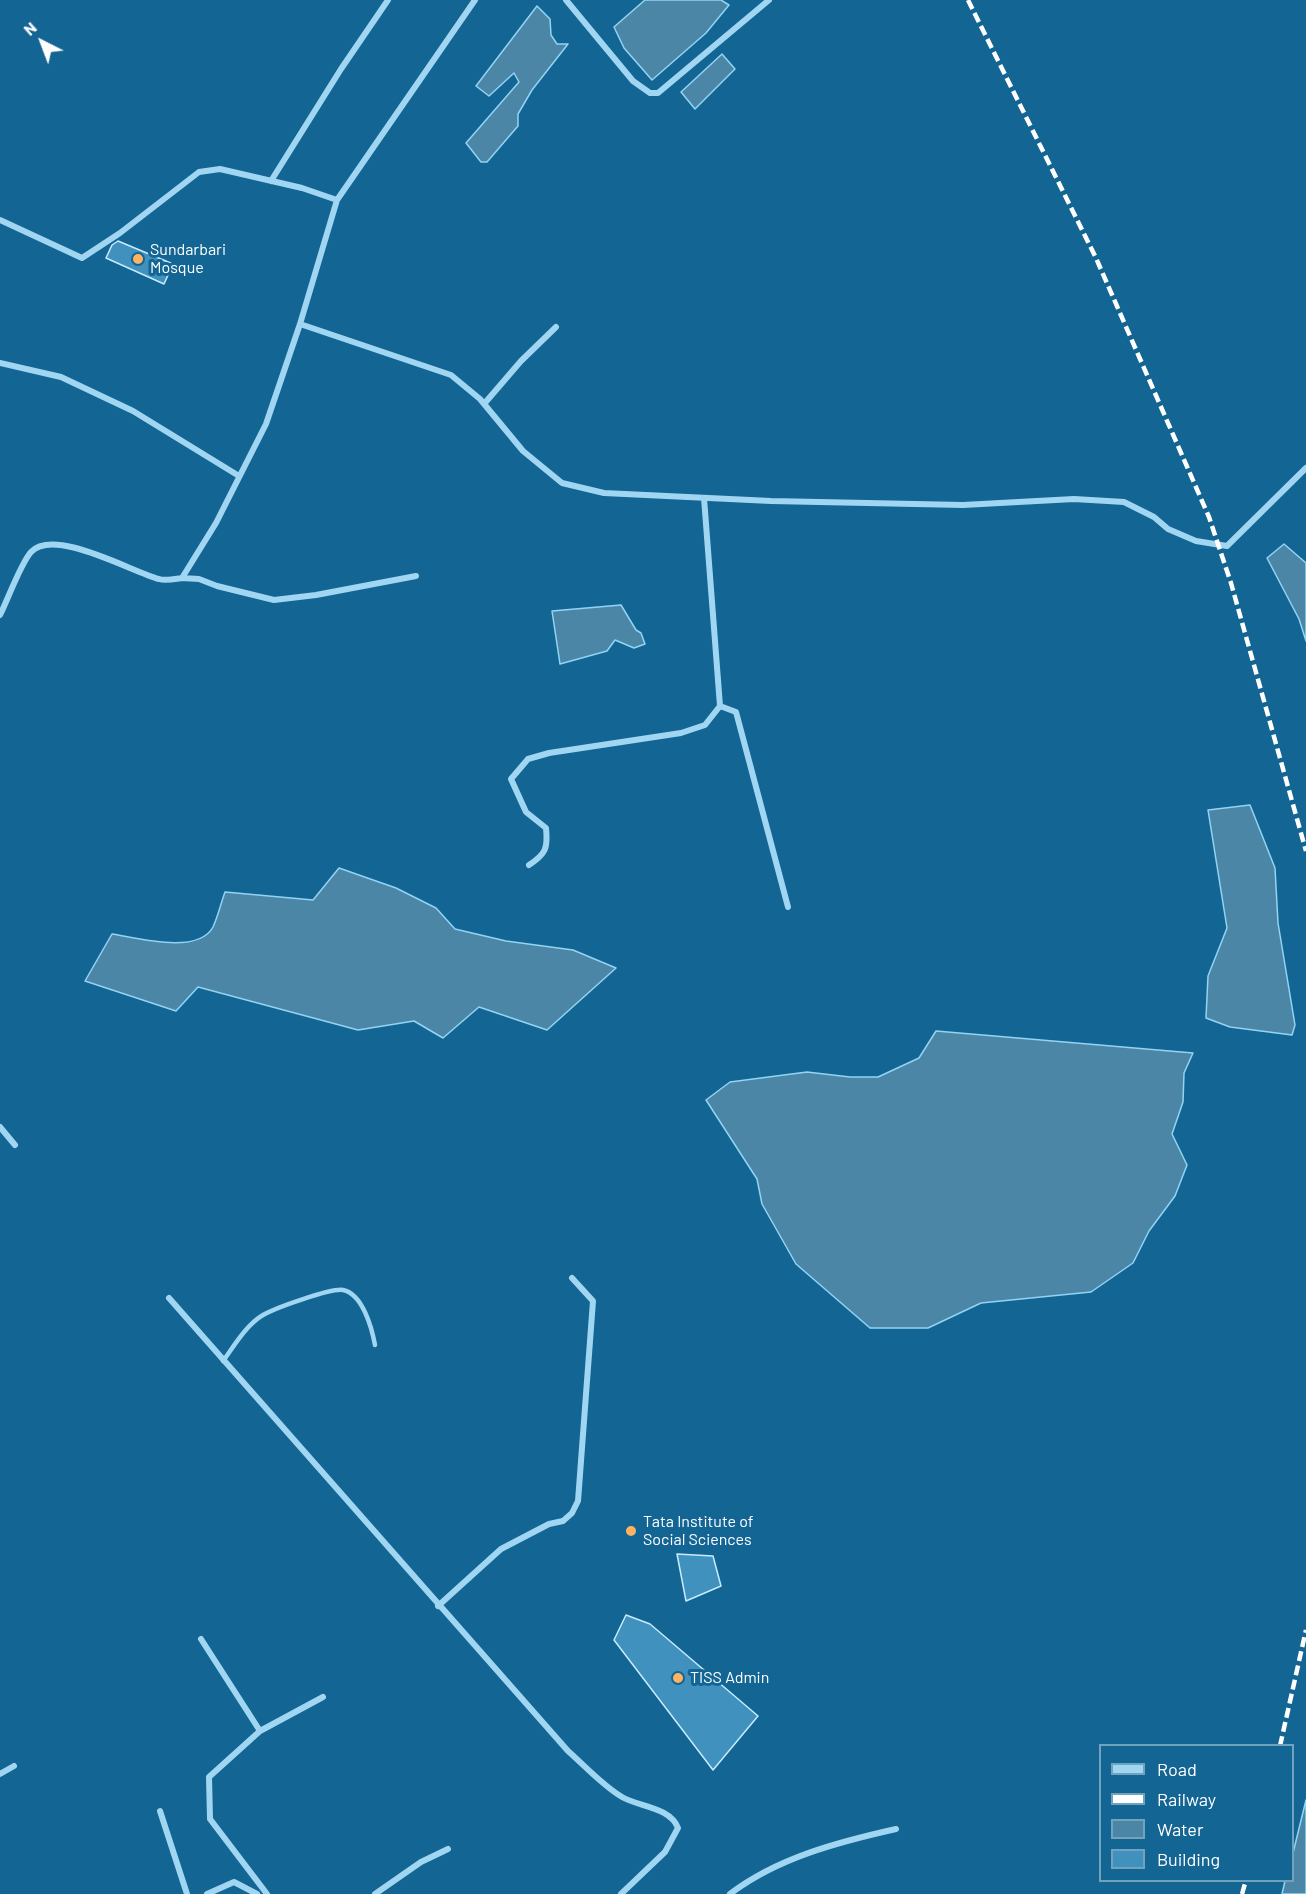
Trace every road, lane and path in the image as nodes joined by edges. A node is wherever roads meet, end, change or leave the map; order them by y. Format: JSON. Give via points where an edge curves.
{"nodes":[{"id":1,"x":388,"y":0,"type":"edge"},
{"id":2,"x":475,"y":0,"type":"edge"},
{"id":3,"x":566,"y":0,"type":"edge"},
{"id":4,"x":769,"y":0,"type":"edge"},
{"id":5,"x":271,"y":181,"type":"junction"},
{"id":6,"x":337,"y":200,"type":"junction"},
{"id":7,"x":0,"y":220,"type":"edge"},
{"id":8,"x":300,"y":324,"type":"junction"},
{"id":9,"x":556,"y":327,"type":"dead end"},
{"id":10,"x":0,"y":363,"type":"edge"},
{"id":11,"x":484,"y":404,"type":"junction"},
{"id":12,"x":1306,"y":468,"type":"edge"},
{"id":13,"x":239,"y":476,"type":"junction"},
{"id":14,"x":704,"y":498,"type":"junction"},
{"id":15,"x":416,"y":576,"type":"dead end"},
{"id":16,"x":182,"y":578,"type":"junction"},
{"id":17,"x":0,"y":615,"type":"edge"},
{"id":18,"x":720,"y":706,"type":"junction"},
{"id":19,"x":529,"y":866,"type":"dead end"},
{"id":20,"x":789,"y":907,"type":"dead end"},
{"id":21,"x":0,"y":1127,"type":"edge"},
{"id":22,"x":15,"y":1145,"type":"dead end"},
{"id":23,"x":572,"y":1278,"type":"dead end"},
{"id":24,"x":168,"y":1298,"type":"dead end"},
{"id":25,"x":375,"y":1345,"type":"dead end"},
{"id":26,"x":223,"y":1361,"type":"junction"},
{"id":27,"x":438,"y":1606,"type":"junction"},
{"id":28,"x":201,"y":1639,"type":"dead end"},
{"id":29,"x":323,"y":1697,"type":"dead end"},
{"id":30,"x":260,"y":1731,"type":"junction"},
{"id":31,"x":14,"y":1766,"type":"dead end"},
{"id":32,"x":0,"y":1774,"type":"edge"},
{"id":33,"x":160,"y":1811,"type":"dead end"},
{"id":34,"x":896,"y":1829,"type":"dead end"},
{"id":35,"x":448,"y":1849,"type":"dead end"},
{"id":36,"x":187,"y":1894,"type":"edge"},
{"id":37,"x":207,"y":1894,"type":"edge"},
{"id":38,"x":257,"y":1894,"type":"edge"},
{"id":39,"x":267,"y":1894,"type":"edge"},
{"id":40,"x":375,"y":1894,"type":"edge"},
{"id":41,"x":621,"y":1894,"type":"edge"},
{"id":42,"x":730,"y":1894,"type":"edge"}],
"edges":[{"from":1,"to":5,"type":"street"},
{"from":2,"to":6,"type":"street"},
{"from":3,"to":4,"type":"street","via":[[633,81],[650,93],[658,93]]},
{"from":5,"to":6,"type":"street"},
{"from":5,"to":7,"type":"street","via":[[220,169],[199,172],[82,258]]},
{"from":6,"to":8,"type":"street"},
{"from":8,"to":11,"type":"street","via":[[451,375]]},
{"from":8,"to":13,"type":"street","via":[[266,424]]},
{"from":9,"to":11,"type":"street"},
{"from":10,"to":13,"type":"street","via":[[61,377],[123,406]]},
{"from":11,"to":14,"type":"street","via":[[524,451],[562,483],[604,493]]},
{"from":12,"to":14,"type":"street","via":[[1227,546],[1196,541],[1124,502],[1074,499],[963,505]]},
{"from":13,"to":16,"type":"street"},
{"from":14,"to":18,"type":"street"},
{"from":15,"to":16,"type":"street","via":[[274,600]]},
{"from":16,"to":17,"type":"street","via":[[160,580],[102,556],[42,545],[30,553]]},
{"from":18,"to":19,"type":"street","via":[[705,724],[681,733],[528,759],[511,779],[526,812],[546,828],[548,847],[544,856]]},
{"from":18,"to":20,"type":"street","via":[[736,712]]},
{"from":21,"to":22,"type":"street"},
{"from":23,"to":27,"type":"street","via":[[593,1301],[578,1501],[564,1521],[549,1524],[501,1549]]},
{"from":24,"to":26,"type":"street"},
{"from":25,"to":26,"type":"lane","via":[[372,1329],[359,1304],[342,1290],[262,1316]]},
{"from":26,"to":27,"type":"street"},
{"from":27,"to":41,"type":"street","via":[[568,1751],[622,1797],[675,1822],[678,1828],[665,1852]]},
{"from":28,"to":30,"type":"street"},
{"from":29,"to":30,"type":"street"},
{"from":30,"to":39,"type":"street","via":[[209,1778],[210,1819]]},
{"from":31,"to":32,"type":"street"},
{"from":33,"to":36,"type":"street"},
{"from":34,"to":42,"type":"street","via":[[808,1853],[751,1878]]},
{"from":35,"to":40,"type":"street","via":[[421,1862]]},
{"from":37,"to":38,"type":"street","via":[[234,1882]]}]}
